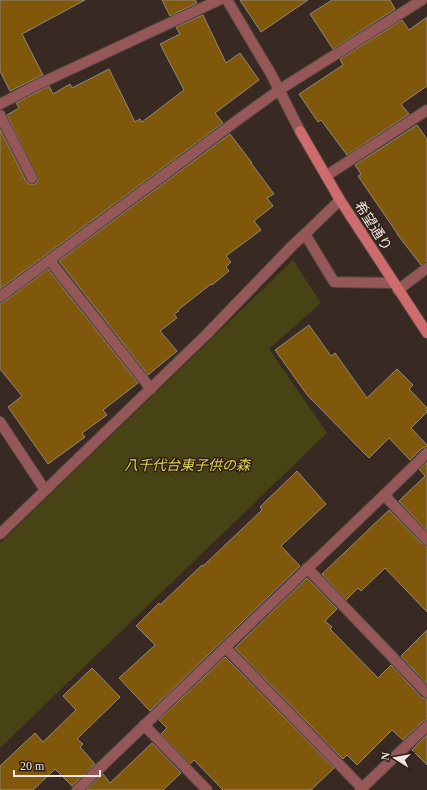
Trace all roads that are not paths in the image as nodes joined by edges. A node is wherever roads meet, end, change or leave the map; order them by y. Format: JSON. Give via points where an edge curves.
{"nodes":[{"id":1,"x":219,"y":0,"type":"edge"},
{"id":2,"x":227,"y":0,"type":"edge"},
{"id":3,"x":422,"y":0,"type":"edge"},
{"id":4,"x":279,"y":90,"type":"junction"},
{"id":5,"x":0,"y":104,"type":"edge"},
{"id":6,"x":427,"y":110,"type":"edge"},
{"id":7,"x":0,"y":115,"type":"edge"},
{"id":8,"x":326,"y":176,"type":"junction"},
{"id":9,"x":32,"y":178,"type":"dead end"},
{"id":10,"x":340,"y":200,"type":"junction"},
{"id":11,"x":305,"y":234,"type":"junction"},
{"id":12,"x":50,"y":261,"type":"junction"},
{"id":13,"x":427,"y":268,"type":"edge"},
{"id":14,"x":396,"y":286,"type":"junction"},
{"id":15,"x":0,"y":297,"type":"edge"},
{"id":16,"x":427,"y":333,"type":"edge"},
{"id":17,"x":150,"y":389,"type":"junction"},
{"id":18,"x":0,"y":422,"type":"edge"},
{"id":19,"x":427,"y":453,"type":"edge"},
{"id":20,"x":45,"y":490,"type":"junction"},
{"id":21,"x":384,"y":495,"type":"junction"},
{"id":22,"x":0,"y":534,"type":"edge"},
{"id":23,"x":427,"y":540,"type":"edge"},
{"id":24,"x":307,"y":568,"type":"junction"},
{"id":25,"x":225,"y":647,"type":"junction"},
{"id":26,"x":427,"y":693,"type":"edge"},
{"id":27,"x":144,"y":725,"type":"junction"},
{"id":28,"x":427,"y":726,"type":"edge"},
{"id":29,"x":361,"y":789,"type":"edge"},
{"id":30,"x":77,"y":790,"type":"edge"},
{"id":31,"x":207,"y":790,"type":"edge"}],
"edges":[{"from":1,"to":5,"type":"street"},
{"from":2,"to":4,"type":"street"},
{"from":3,"to":4,"type":"street"},
{"from":4,"to":8,"type":"street","name":"希望通り"},
{"from":4,"to":12,"type":"street"},
{"from":6,"to":8,"type":"street"},
{"from":7,"to":9,"type":"street"},
{"from":8,"to":10,"type":"street","name":"希望通り"},
{"from":10,"to":11,"type":"street"},
{"from":10,"to":14,"type":"street","name":"希望通り"},
{"from":11,"to":14,"type":"street","via":[[334,282]]},
{"from":11,"to":17,"type":"street"},
{"from":12,"to":15,"type":"street"},
{"from":12,"to":17,"type":"street"},
{"from":13,"to":14,"type":"street"},
{"from":14,"to":16,"type":"street","name":"希望通り"},
{"from":17,"to":20,"type":"street"},
{"from":18,"to":20,"type":"street"},
{"from":19,"to":21,"type":"street"},
{"from":20,"to":22,"type":"street"},
{"from":21,"to":23,"type":"street"},
{"from":21,"to":24,"type":"street"},
{"from":24,"to":25,"type":"street"},
{"from":24,"to":26,"type":"street"},
{"from":25,"to":27,"type":"street"},
{"from":25,"to":29,"type":"street"},
{"from":27,"to":30,"type":"street"},
{"from":27,"to":31,"type":"street"},
{"from":28,"to":29,"type":"street"}]}
